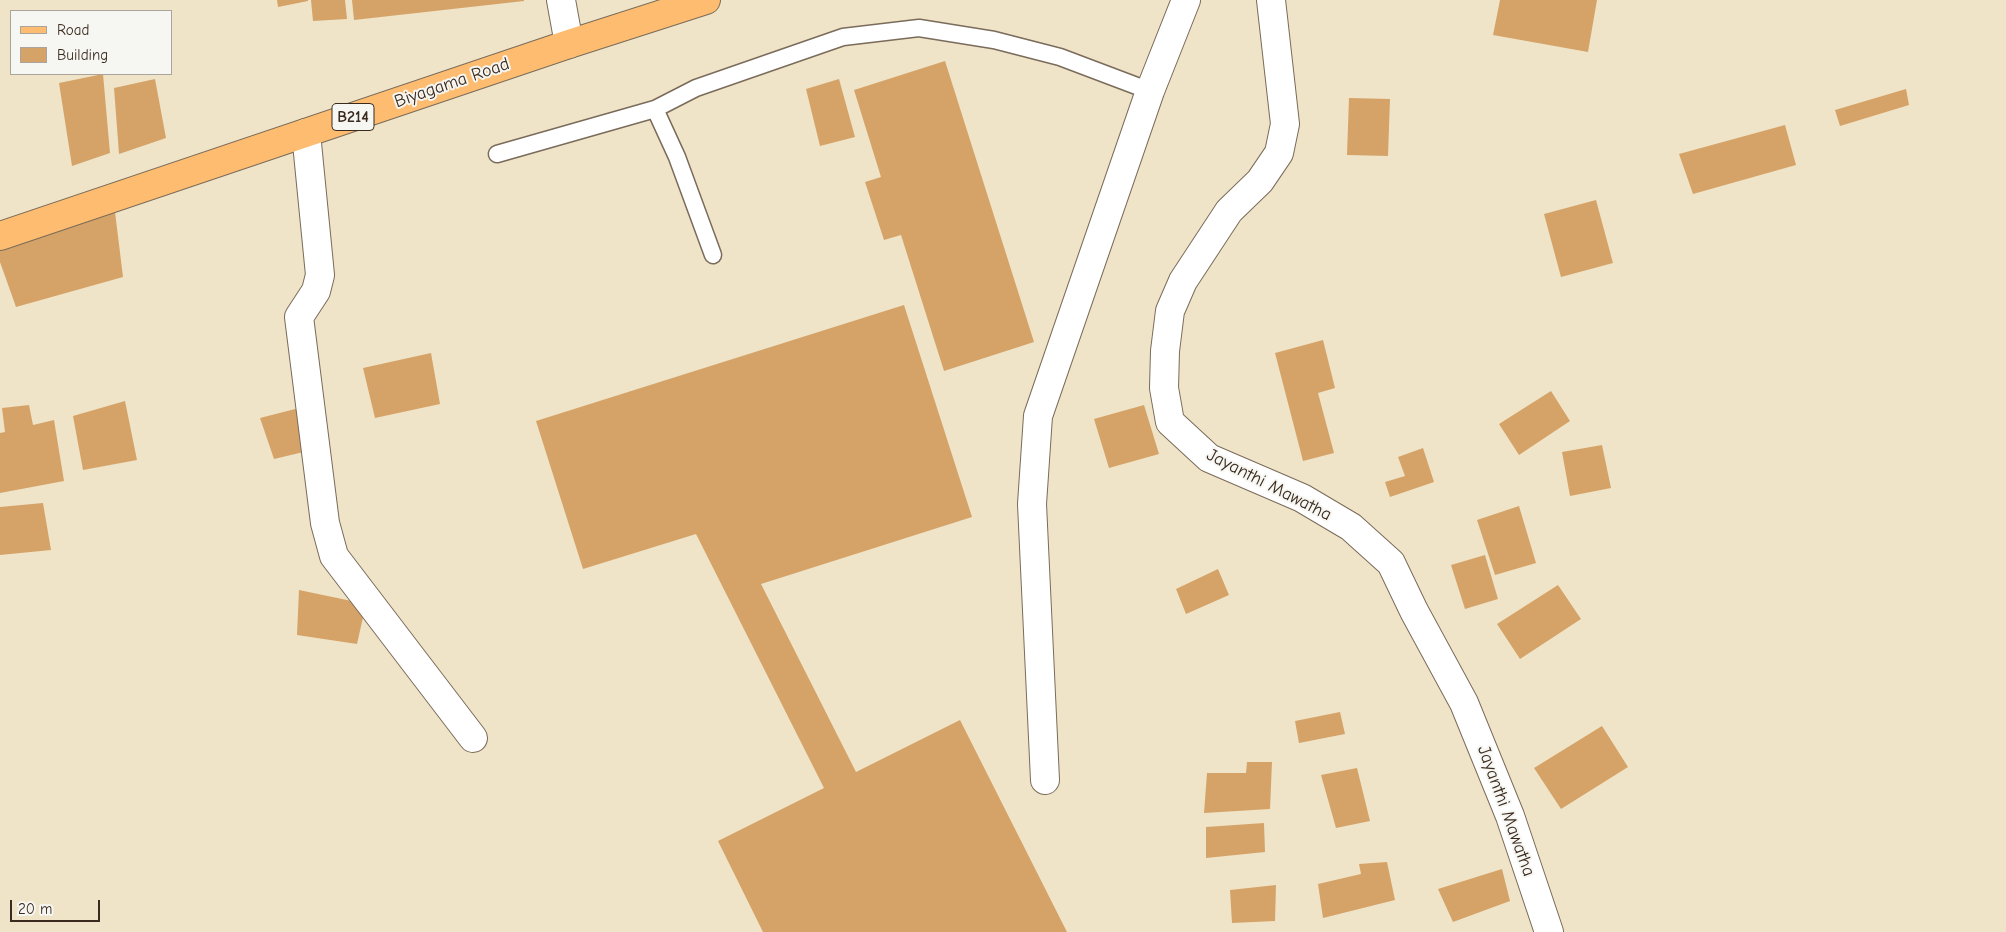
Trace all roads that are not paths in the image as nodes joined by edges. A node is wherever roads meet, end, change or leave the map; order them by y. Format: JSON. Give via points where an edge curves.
{"nodes":[{"id":1,"x":562,"y":0,"type":"edge"},
{"id":2,"x":706,"y":0,"type":"edge"},
{"id":3,"x":1186,"y":0,"type":"edge"},
{"id":4,"x":1271,"y":0,"type":"edge"},
{"id":5,"x":569,"y":44,"type":"junction"},
{"id":6,"x":1150,"y":91,"type":"junction"},
{"id":7,"x":655,"y":109,"type":"junction"},
{"id":8,"x":306,"y":133,"type":"junction"},
{"id":9,"x":497,"y":154,"type":"dead end"},
{"id":10,"x":0,"y":236,"type":"edge"},
{"id":11,"x":713,"y":255,"type":"dead end"},
{"id":12,"x":473,"y":738,"type":"dead end"},
{"id":13,"x":1045,"y":780,"type":"dead end"},
{"id":14,"x":1548,"y":932,"type":"edge"}],
"edges":[{"from":1,"to":5,"type":"street"},
{"from":2,"to":5,"type":"main road","name":"Biyagama Road","number":"B214"},
{"from":3,"to":6,"type":"street"},
{"from":4,"to":14,"type":"street","name":"Jayanthi Mawatha","via":[[1285,124],[1279,153],[1260,181],[1230,211],[1183,281],[1170,311],[1164,388],[1170,422],[1209,458],[1302,498],[1351,527],[1390,564],[1464,702],[1510,816]]},
{"from":5,"to":8,"type":"main road","name":"Biyagama Road","number":"B214"},
{"from":6,"to":7,"type":"lane","via":[[1060,57],[994,40],[919,28],[843,37],[696,88]]},
{"from":6,"to":13,"type":"street","via":[[1038,416],[1032,504]]},
{"from":7,"to":9,"type":"lane"},
{"from":7,"to":11,"type":"lane","via":[[677,157]]},
{"from":8,"to":10,"type":"main road","name":"Biyagama Road","number":"B214"},
{"from":8,"to":12,"type":"street","via":[[320,275],[316,291],[299,317],[325,523],[334,556]]}]}
